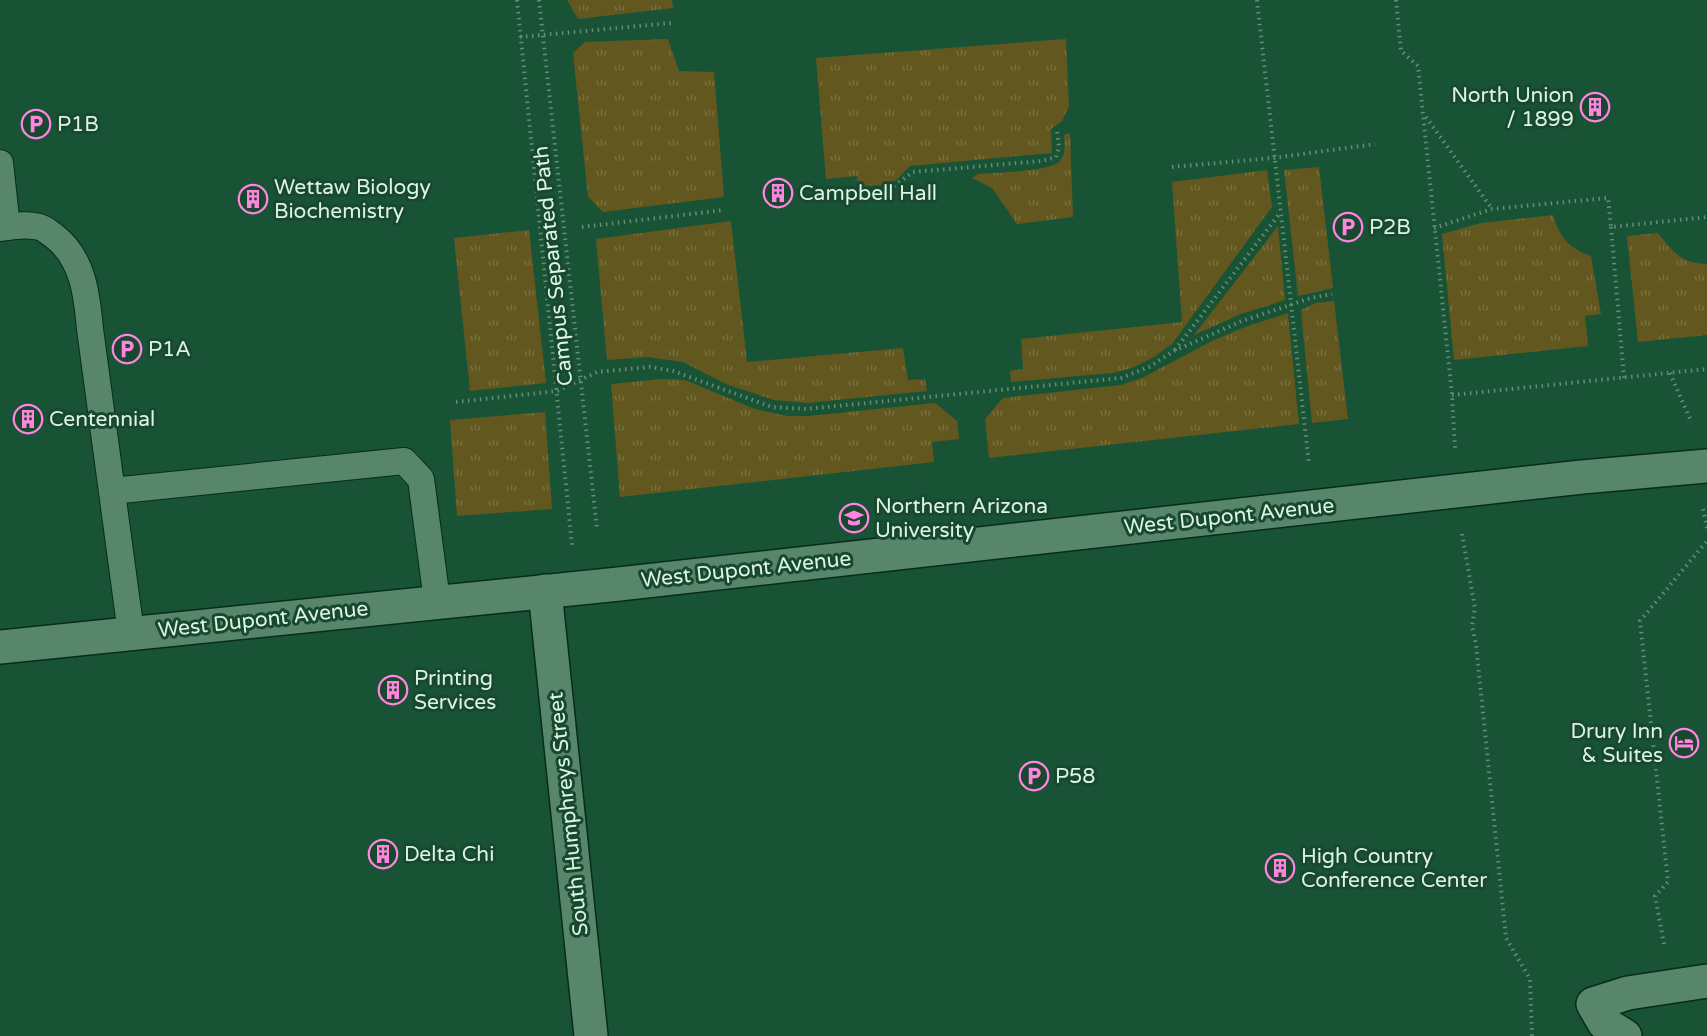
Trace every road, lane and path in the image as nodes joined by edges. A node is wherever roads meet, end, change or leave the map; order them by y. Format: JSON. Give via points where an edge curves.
{"nodes":[{"id":1,"x":517,"y":0,"type":"edge"},
{"id":2,"x":539,"y":0,"type":"edge"},
{"id":3,"x":1257,"y":0,"type":"edge"},
{"id":4,"x":1396,"y":0,"type":"edge"},
{"id":5,"x":671,"y":23,"type":"dead end"},
{"id":6,"x":543,"y":34,"type":"junction"},
{"id":7,"x":520,"y":37,"type":"junction"},
{"id":8,"x":1424,"y":115,"type":"junction"},
{"id":9,"x":1057,"y":131,"type":"dead end"},
{"id":10,"x":1375,"y":144,"type":"dead end"},
{"id":11,"x":1273,"y":158,"type":"junction"},
{"id":12,"x":0,"y":163,"type":"edge"},
{"id":13,"x":1172,"y":167,"type":"dead end"},
{"id":14,"x":859,"y":193,"type":"dead end"},
{"id":15,"x":724,"y":210,"type":"dead end"},
{"id":16,"x":1492,"y":210,"type":"junction"},
{"id":17,"x":1280,"y":212,"type":"junction"},
{"id":18,"x":1707,"y":217,"type":"edge"},
{"id":19,"x":4,"y":227,"type":"edge"},
{"id":20,"x":582,"y":227,"type":"dead end"},
{"id":21,"x":1611,"y":227,"type":"junction"},
{"id":22,"x":1434,"y":228,"type":"junction"},
{"id":23,"x":1332,"y":294,"type":"dead end"},
{"id":24,"x":1291,"y":304,"type":"junction"},
{"id":25,"x":1174,"y":351,"type":"junction"},
{"id":26,"x":1707,"y":369,"type":"edge"},
{"id":27,"x":1670,"y":373,"type":"junction"},
{"id":28,"x":1624,"y":378,"type":"junction"},
{"id":29,"x":581,"y":381,"type":"junction"},
{"id":30,"x":557,"y":391,"type":"junction"},
{"id":31,"x":1452,"y":395,"type":"junction"},
{"id":32,"x":456,"y":402,"type":"dead end"},
{"id":33,"x":1691,"y":421,"type":"dead end"},
{"id":34,"x":1455,"y":448,"type":"dead end"},
{"id":35,"x":1707,"y":466,"type":"edge"},
{"id":36,"x":112,"y":491,"type":"junction"},
{"id":37,"x":1702,"y":506,"type":"dead end"},
{"id":38,"x":1311,"y":507,"type":"junction"},
{"id":39,"x":1707,"y":528,"type":"edge"},
{"id":40,"x":597,"y":529,"type":"dead end"},
{"id":41,"x":1462,"y":530,"type":"dead end"},
{"id":42,"x":1707,"y":541,"type":"edge"},
{"id":43,"x":561,"y":589,"type":"junction"},
{"id":44,"x":437,"y":602,"type":"junction"},
{"id":45,"x":131,"y":633,"type":"junction"},
{"id":46,"x":0,"y":647,"type":"edge"},
{"id":47,"x":1665,"y":951,"type":"dead end"},
{"id":48,"x":1707,"y":981,"type":"edge"},
{"id":49,"x":1606,"y":1032,"type":"edge"},
{"id":50,"x":591,"y":1036,"type":"edge"},
{"id":51,"x":1532,"y":1036,"type":"edge"}],
"edges":[{"from":1,"to":7,"type":"path"},
{"from":2,"to":6,"type":"path","name":"Campus Separated Path"},
{"from":3,"to":11,"type":"path"},
{"from":4,"to":8,"type":"path","via":[[1401,51],[1418,66]]},
{"from":5,"to":6,"type":"path"},
{"from":6,"to":7,"type":"path"},
{"from":6,"to":29,"type":"path","name":"Campus Separated Path"},
{"from":7,"to":30,"type":"path"},
{"from":8,"to":16,"type":"path"},
{"from":8,"to":22,"type":"path"},
{"from":9,"to":14,"type":"path","via":[[1056,157],[913,172],[890,189]]},
{"from":10,"to":11,"type":"path"},
{"from":11,"to":13,"type":"path"},
{"from":11,"to":17,"type":"path"},
{"from":12,"to":19,"type":"lane"},
{"from":15,"to":20,"type":"path"},
{"from":16,"to":21,"type":"path","via":[[1608,198]]},
{"from":16,"to":22,"type":"path"},
{"from":17,"to":24,"type":"path"},
{"from":17,"to":25,"type":"path"},
{"from":18,"to":21,"type":"path"},
{"from":19,"to":36,"type":"lane","via":[[43,228],[66,245],[79,268],[87,296]]},
{"from":21,"to":28,"type":"path"},
{"from":22,"to":31,"type":"path"},
{"from":23,"to":24,"type":"path"},
{"from":24,"to":25,"type":"path"},
{"from":24,"to":38,"type":"path"},
{"from":25,"to":29,"type":"path","via":[[1121,378],[806,409],[772,407],[673,371],[650,367],[597,372]]},
{"from":26,"to":27,"type":"path"},
{"from":27,"to":28,"type":"path"},
{"from":27,"to":33,"type":"path"},
{"from":28,"to":31,"type":"path"},
{"from":29,"to":30,"type":"path"},
{"from":29,"to":40,"type":"path","name":"Campus Separated Path"},
{"from":30,"to":32,"type":"path"},
{"from":30,"to":43,"type":"path"},
{"from":31,"to":34,"type":"path"},
{"from":35,"to":38,"type":"street","name":"West Dupont Avenue"},
{"from":36,"to":44,"type":"lane","via":[[404,460],[421,479]]},
{"from":36,"to":45,"type":"lane"},
{"from":37,"to":39,"type":"path"},
{"from":38,"to":43,"type":"street","name":"West Dupont Avenue"},
{"from":41,"to":51,"type":"path","via":[[1475,608],[1472,626],[1506,938],[1530,979]]},
{"from":42,"to":47,"type":"path","via":[[1640,621],[1668,882],[1655,896]]},
{"from":43,"to":44,"type":"street","name":"West Dupont Avenue"},
{"from":43,"to":50,"type":"street","name":"South Humphreys Street"},
{"from":44,"to":45,"type":"street","name":"West Dupont Avenue"},
{"from":45,"to":46,"type":"street","name":"West Dupont Avenue"},
{"from":48,"to":49,"type":"street","via":[[1628,993],[1593,1004]]}]}
